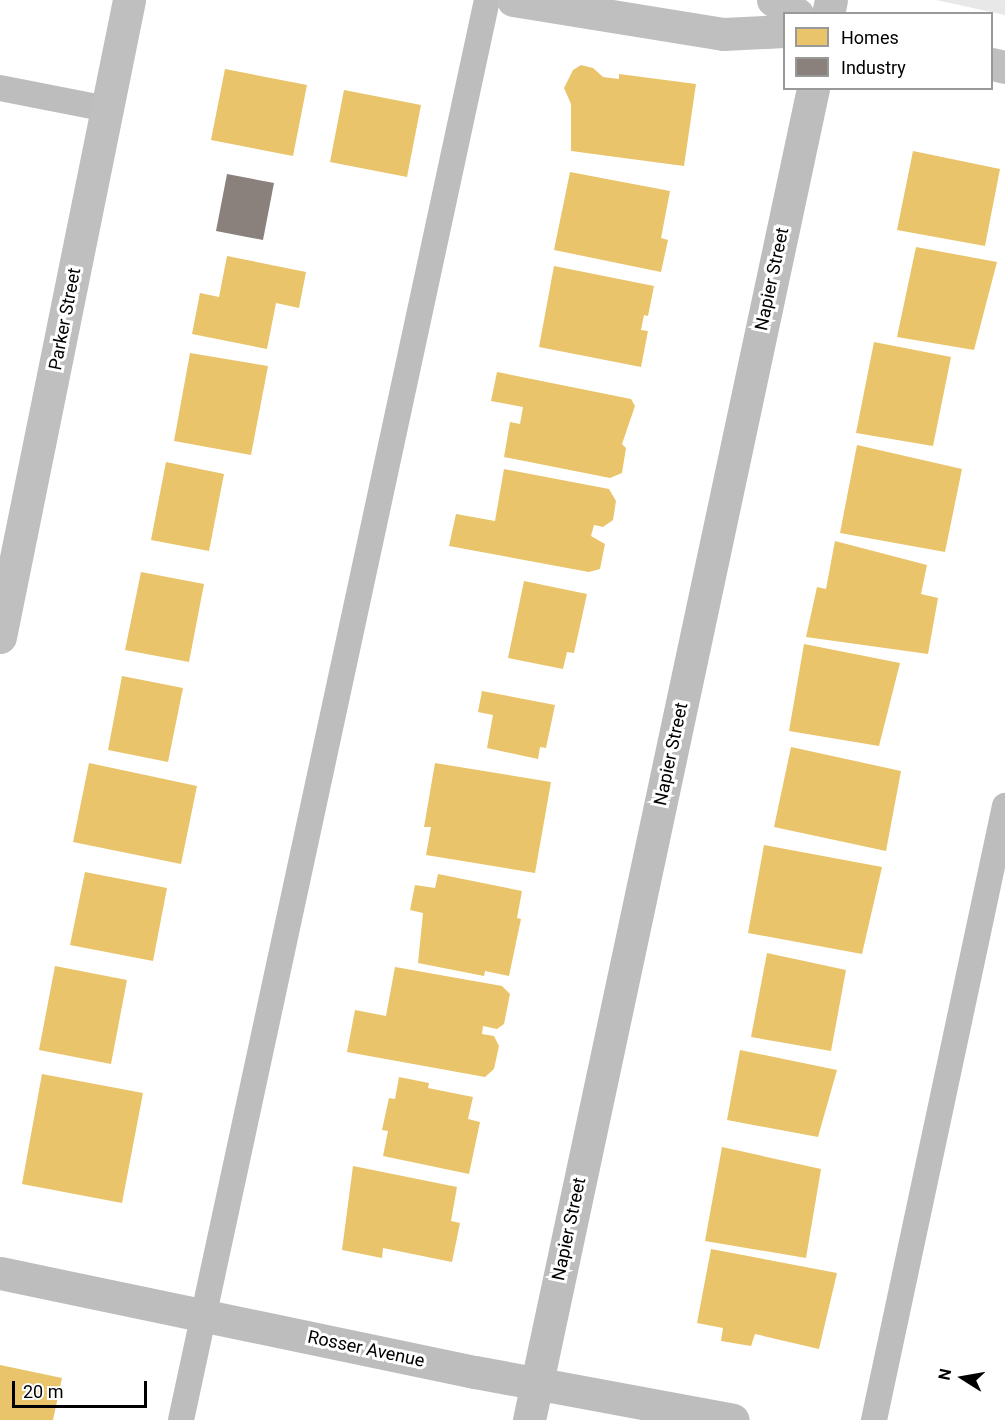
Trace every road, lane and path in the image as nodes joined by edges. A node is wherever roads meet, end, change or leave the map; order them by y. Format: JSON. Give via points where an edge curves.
{"nodes":[{"id":1,"x":129,"y":0,"type":"edge"},
{"id":2,"x":487,"y":0,"type":"edge"},
{"id":3,"x":513,"y":0,"type":"edge"},
{"id":4,"x":773,"y":0,"type":"edge"},
{"id":5,"x":794,"y":12,"type":"edge"},
{"id":6,"x":783,"y":31,"type":"edge"},
{"id":7,"x":0,"y":88,"type":"edge"},
{"id":8,"x":813,"y":90,"type":"edge"},
{"id":9,"x":107,"y":109,"type":"junction"},
{"id":10,"x":0,"y":637,"type":"edge"},
{"id":11,"x":1005,"y":806,"type":"edge"},
{"id":12,"x":0,"y":1273,"type":"edge"},
{"id":13,"x":203,"y":1315,"type":"junction"},
{"id":14,"x":537,"y":1382,"type":"junction"},
{"id":15,"x":181,"y":1420,"type":"edge"},
{"id":16,"x":530,"y":1420,"type":"edge"},
{"id":17,"x":733,"y":1420,"type":"edge"},
{"id":18,"x":874,"y":1420,"type":"edge"}],
"edges":[{"from":1,"to":9,"type":"street","name":"Parker Street"},
{"from":2,"to":13,"type":"lane"},
{"from":3,"to":6,"type":"street","via":[[723,34]]},
{"from":4,"to":5,"type":"street"},
{"from":7,"to":9,"type":"lane"},
{"from":8,"to":14,"type":"street","name":"Napier Street"},
{"from":9,"to":10,"type":"street","name":"Parker Street"},
{"from":11,"to":18,"type":"lane"},
{"from":12,"to":13,"type":"street","name":"Rosser Avenue"},
{"from":13,"to":14,"type":"street","name":"Rosser Avenue"},
{"from":13,"to":15,"type":"lane"},
{"from":14,"to":16,"type":"street","name":"Napier Street"},
{"from":14,"to":17,"type":"street","name":"Rosser Avenue"}]}
